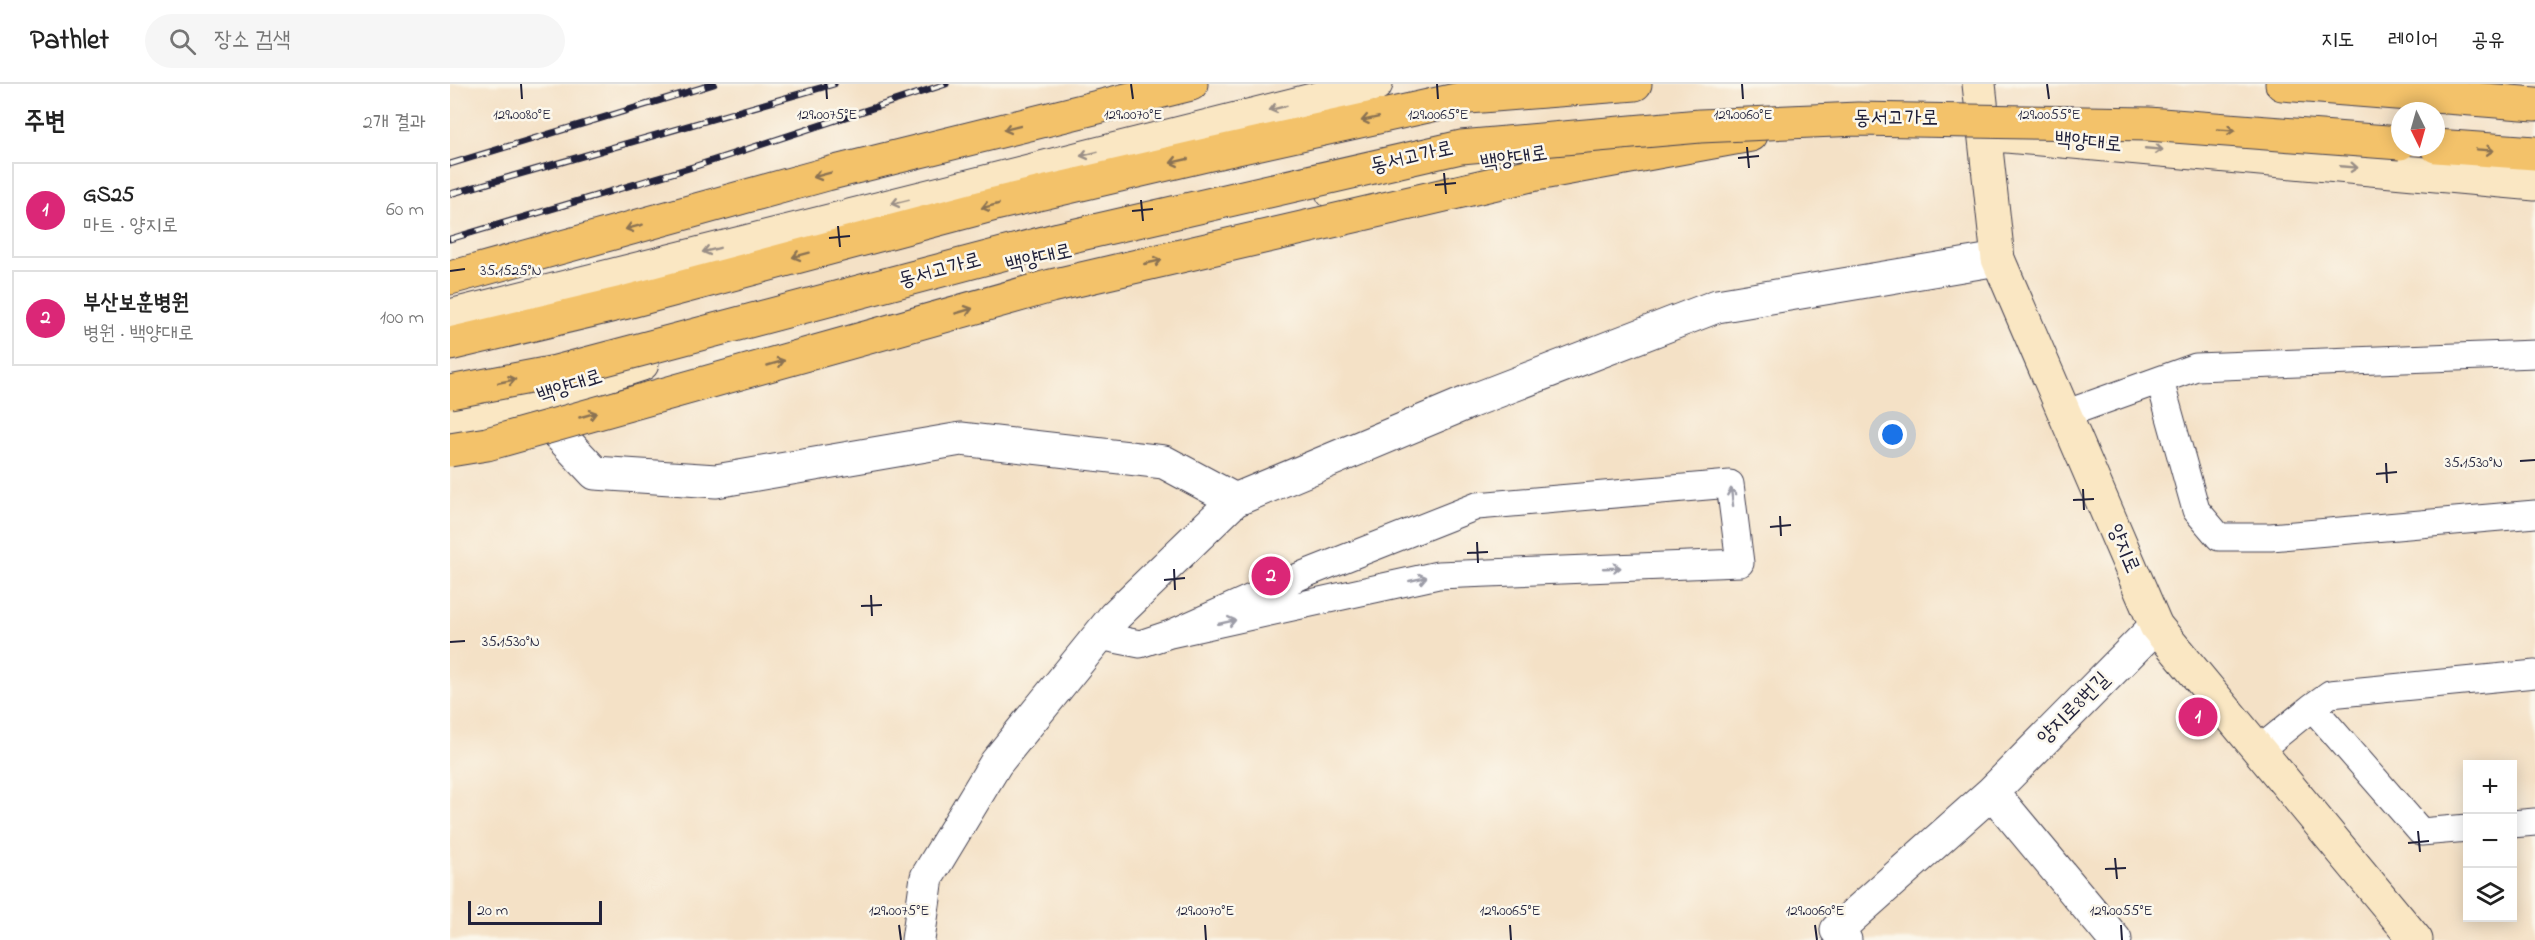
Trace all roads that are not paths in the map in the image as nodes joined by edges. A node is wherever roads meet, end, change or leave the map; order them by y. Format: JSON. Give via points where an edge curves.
{"nodes":[{"id":1,"x":1191,"y":84,"type":"edge"},
{"id":2,"x":1376,"y":84,"type":"edge"},
{"id":3,"x":1635,"y":84,"type":"edge"},
{"id":4,"x":1979,"y":84,"type":"edge"},
{"id":5,"x":2282,"y":84,"type":"edge"},
{"id":6,"x":2535,"y":104,"type":"edge"},
{"id":7,"x":1984,"y":134,"type":"junction"},
{"id":8,"x":1751,"y":135,"type":"junction"},
{"id":9,"x":2391,"y":142,"type":"edge"},
{"id":10,"x":2445,"y":147,"type":"edge"},
{"id":11,"x":2535,"y":153,"type":"edge"},
{"id":12,"x":2535,"y":184,"type":"edge"},
{"id":13,"x":1998,"y":259,"type":"junction"},
{"id":14,"x":450,"y":278,"type":"edge"},
{"id":15,"x":450,"y":316,"type":"edge"},
{"id":16,"x":450,"y":344,"type":"edge"},
{"id":17,"x":2535,"y":354,"type":"edge"},
{"id":18,"x":2160,"y":381,"type":"junction"},
{"id":19,"x":450,"y":392,"type":"edge"},
{"id":20,"x":528,"y":401,"type":"junction"},
{"id":21,"x":2065,"y":414,"type":"junction"},
{"id":22,"x":450,"y":418,"type":"edge"},
{"id":23,"x":450,"y":450,"type":"edge"},
{"id":24,"x":1235,"y":500,"type":"junction"},
{"id":25,"x":2535,"y":514,"type":"edge"},
{"id":26,"x":2156,"y":626,"type":"junction"},
{"id":27,"x":1170,"y":634,"type":"junction"},
{"id":28,"x":1099,"y":636,"type":"junction"},
{"id":29,"x":2535,"y":674,"type":"edge"},
{"id":30,"x":2312,"y":707,"type":"junction"},
{"id":31,"x":2259,"y":750,"type":"junction"},
{"id":32,"x":1992,"y":792,"type":"junction"},
{"id":33,"x":2535,"y":822,"type":"edge"},
{"id":34,"x":2517,"y":824,"type":"edge"},
{"id":35,"x":2463,"y":828,"type":"edge"},
{"id":36,"x":918,"y":940,"type":"edge"},
{"id":37,"x":1845,"y":940,"type":"edge"},
{"id":38,"x":2115,"y":940,"type":"edge"},
{"id":39,"x":2416,"y":940,"type":"edge"}],
"edges":[{"from":1,"to":14,"type":"main road","one_way":true,"via":[[827,174]]},
{"from":2,"to":15,"type":"main road","one_way":true},
{"from":3,"to":16,"type":"main road","one_way":true,"via":[[1470,98],[1229,150],[984,207],[623,303]]},
{"from":4,"to":7,"type":"main road","name":"양지로"},
{"from":5,"to":6,"type":"main road"},
{"from":7,"to":8,"type":"main road","name":"백양대로"},
{"from":7,"to":12,"type":"main road","name":"백양대로","one_way":true},
{"from":7,"to":13,"type":"main road","name":"양지로"},
{"from":8,"to":20,"type":"main road","name":"백양대로","via":[[1533,154],[1312,195],[878,297],[638,365]]},
{"from":23,"to":8,"type":"main road","one_way":true,"bridge":true,"via":[[487,444],[1051,286],[1531,175]]},
{"from":19,"to":9,"type":"main road","name":"동서고가로","one_way":true,"bridge":true,"via":[[556,372],[1059,239],[1461,147],[1700,126],[1858,118],[2148,124]]},
{"from":10,"to":11,"type":"main road","one_way":true},
{"from":13,"to":21,"type":"main road","name":"양지로"},
{"from":13,"to":24,"type":"street","via":[[1717,306],[1469,402]]},
{"from":17,"to":18,"type":"lane","via":[[2196,367]]},
{"from":18,"to":21,"type":"lane"},
{"from":18,"to":25,"type":"lane","via":[[2196,510],[2219,537],[2271,537]]},
{"from":20,"to":22,"type":"main road","name":"백양대로"},
{"from":20,"to":24,"type":"street","via":[[595,473],[716,481],[961,439],[1164,462]]},
{"from":21,"to":26,"type":"main road","name":"양지로"},
{"from":24,"to":28,"type":"street"},
{"from":26,"to":31,"type":"main road","name":"양지로"},
{"from":26,"to":32,"type":"street","name":"양지로8번길"},
{"from":27,"to":27,"type":"lane","one_way":true,"via":[[1438,575],[1740,563],[1731,484],[1477,507],[1305,574]]},
{"from":27,"to":28,"type":"lane","via":[[1140,644]]},
{"from":28,"to":36,"type":"street","via":[[996,763],[927,877]]},
{"from":29,"to":30,"type":"lane","via":[[2330,694]]},
{"from":30,"to":31,"type":"lane"},
{"from":30,"to":35,"type":"lane","via":[[2421,832]]},
{"from":31,"to":39,"type":"main road","name":"양지로"},
{"from":32,"to":37,"type":"street","name":"양지로8번길","via":[[1837,930]]},
{"from":32,"to":38,"type":"street"},
{"from":33,"to":34,"type":"lane"}]}
